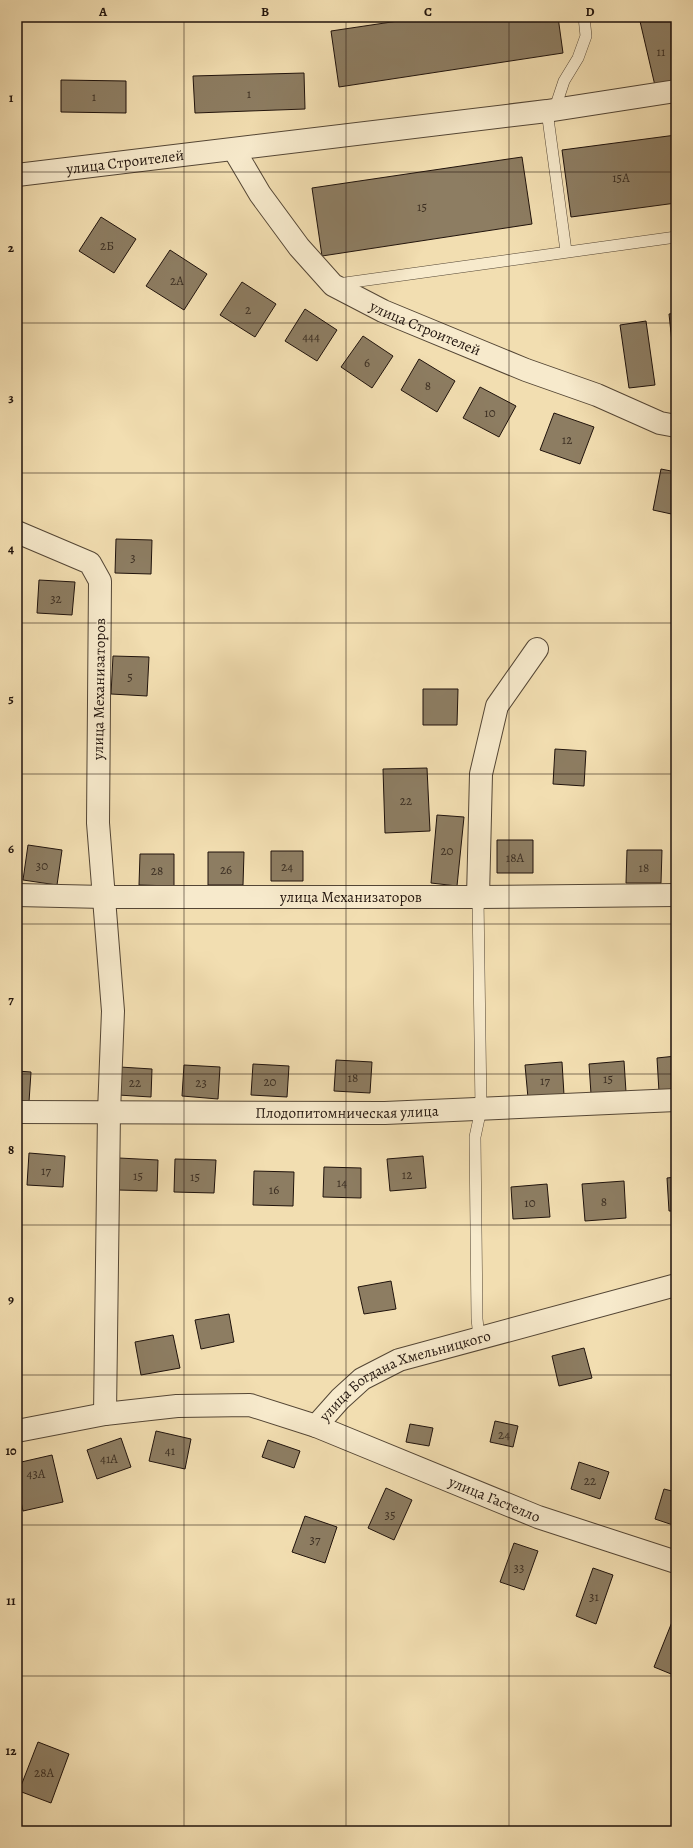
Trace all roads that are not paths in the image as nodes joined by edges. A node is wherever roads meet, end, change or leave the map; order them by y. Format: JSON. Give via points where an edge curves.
{"nodes":[{"id":1,"x":584,"y":17,"type":"edge"},
{"id":2,"x":676,"y":91,"type":"edge"},
{"id":3,"x":551,"y":110,"type":"junction"},
{"id":4,"x":234,"y":150,"type":"junction"},
{"id":5,"x":17,"y":175,"type":"edge"},
{"id":6,"x":676,"y":237,"type":"edge"},
{"id":7,"x":566,"y":251,"type":"junction"},
{"id":8,"x":333,"y":285,"type":"junction"},
{"id":9,"x":676,"y":426,"type":"edge"},
{"id":10,"x":17,"y":532,"type":"edge"},
{"id":11,"x":537,"y":649,"type":"dead end"},
{"id":12,"x":17,"y":895,"type":"edge"},
{"id":13,"x":676,"y":895,"type":"edge"},
{"id":14,"x":104,"y":897,"type":"junction"},
{"id":15,"x":478,"y":897,"type":"junction"},
{"id":16,"x":676,"y":1100,"type":"edge"},
{"id":17,"x":481,"y":1109,"type":"junction"},
{"id":18,"x":17,"y":1112,"type":"edge"},
{"id":19,"x":109,"y":1112,"type":"junction"},
{"id":20,"x":676,"y":1285,"type":"edge"},
{"id":21,"x":479,"y":1337,"type":"junction"},
{"id":22,"x":105,"y":1414,"type":"junction"},
{"id":23,"x":316,"y":1426,"type":"junction"},
{"id":24,"x":17,"y":1431,"type":"edge"},
{"id":25,"x":676,"y":1562,"type":"edge"}],
"edges":[{"from":1,"to":3,"type":"lane","via":[[586,36],[578,58]]},
{"from":2,"to":3,"type":"street","name":"улица Строителей"},
{"from":3,"to":4,"type":"street","name":"улица Строителей"},
{"from":3,"to":7,"type":"lane"},
{"from":4,"to":5,"type":"street","name":"улица Строителей"},
{"from":4,"to":8,"type":"street","name":"улица Строителей","via":[[260,194],[299,247]]},
{"from":6,"to":7,"type":"lane"},
{"from":7,"to":8,"type":"lane"},
{"from":8,"to":9,"type":"street","name":"улица Строителей","via":[[383,311],[526,370],[597,395],[660,423]]},
{"from":10,"to":14,"type":"street","name":"улица Механизаторов","via":[[90,563],[100,581],[98,823]]},
{"from":11,"to":15,"type":"street","via":[[497,706],[481,774]]},
{"from":12,"to":14,"type":"street","name":"улица Механизаторов"},
{"from":13,"to":15,"type":"street","name":"улица Механизаторов"},
{"from":14,"to":15,"type":"street","name":"улица Механизаторов"},
{"from":14,"to":19,"type":"street","via":[[113,1011]]},
{"from":15,"to":17,"type":"lane"},
{"from":16,"to":17,"type":"street","name":"Плодопитомническая улица"},
{"from":17,"to":19,"type":"street","name":"Плодопитомническая улица","via":[[385,1113]]},
{"from":17,"to":21,"type":"lane","via":[[475,1136]]},
{"from":18,"to":19,"type":"street","name":"Плодопитомническая улица"},
{"from":19,"to":22,"type":"street"},
{"from":20,"to":21,"type":"street","name":"улица Богдана Хмельницкого","via":[[535,1325]]},
{"from":21,"to":23,"type":"street","name":"улица Богдана Хмельницкого","via":[[399,1360],[362,1379]]},
{"from":22,"to":23,"type":"street","name":"улица Богдана Хмельницкого","via":[[176,1406],[250,1406]]},
{"from":22,"to":24,"type":"street","name":"улица Богдана Хмельницкого"},
{"from":23,"to":25,"type":"street","name":"улица Гастелло","via":[[538,1517]]}]}
